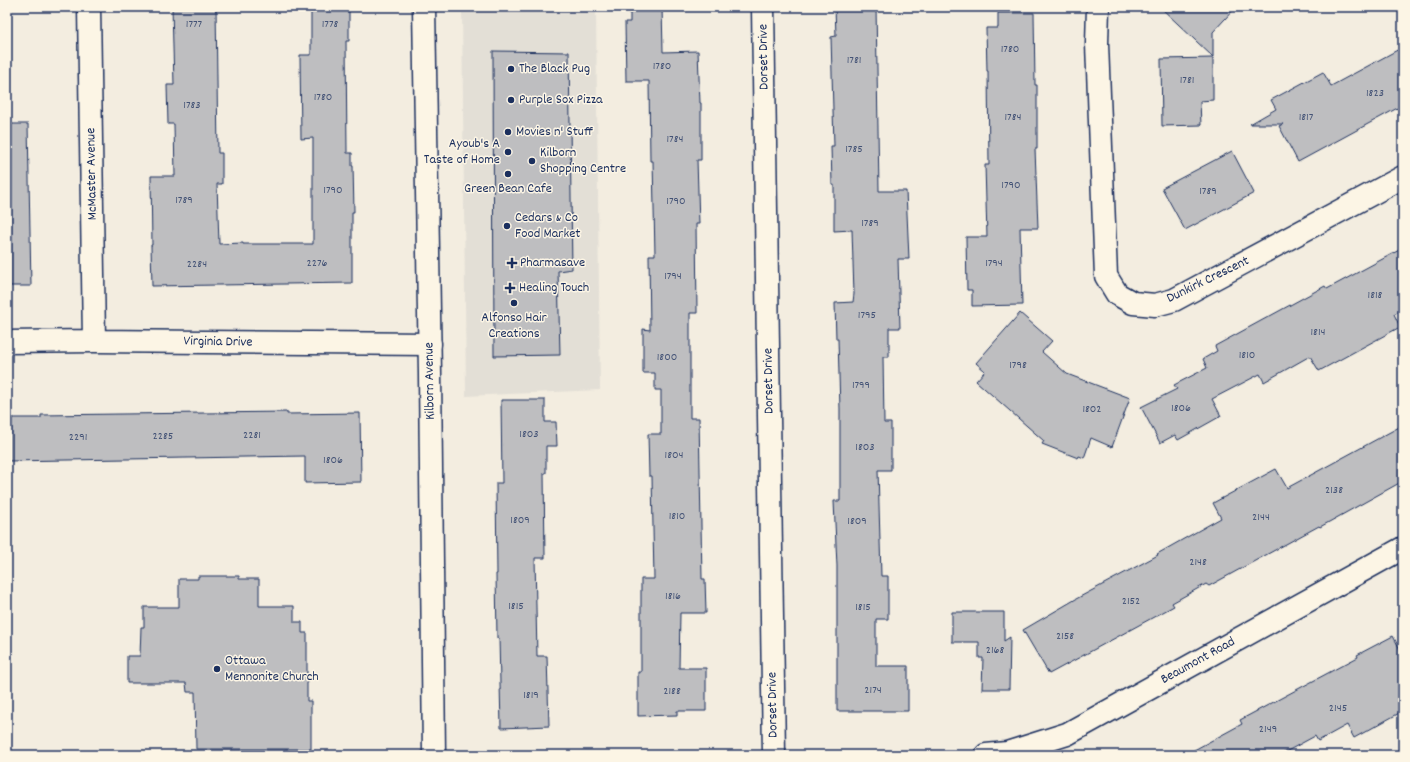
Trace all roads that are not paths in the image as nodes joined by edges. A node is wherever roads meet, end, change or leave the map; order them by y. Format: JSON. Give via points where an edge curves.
{"nodes":[{"id":1,"x":89,"y":7,"type":"edge"},
{"id":2,"x":424,"y":7,"type":"edge"},
{"id":3,"x":763,"y":7,"type":"edge"},
{"id":4,"x":1098,"y":7,"type":"edge"},
{"id":5,"x":1403,"y":177,"type":"edge"},
{"id":6,"x":94,"y":340,"type":"junction"},
{"id":7,"x":7,"y":342,"type":"edge"},
{"id":8,"x":430,"y":344,"type":"junction"},
{"id":9,"x":1403,"y":548,"type":"edge"},
{"id":10,"x":434,"y":755,"type":"edge"},
{"id":11,"x":774,"y":755,"type":"edge"},
{"id":12,"x":986,"y":755,"type":"edge"}],
"edges":[{"from":1,"to":6,"type":"street","name":"McMaster Avenue"},
{"from":2,"to":8,"type":"street","name":"Kilborn Avenue"},
{"from":3,"to":11,"type":"street","name":"Dorset Drive"},
{"from":4,"to":5,"type":"street","name":"Dunkirk Crescent","via":[[1097,44],[1106,276],[1117,294],[1133,303],[1155,305],[1174,300]]},
{"from":6,"to":7,"type":"street","name":"Virginia Drive"},
{"from":6,"to":8,"type":"street","name":"Virginia Drive"},
{"from":8,"to":10,"type":"street","name":"Kilborn Avenue"},
{"from":9,"to":12,"type":"street","name":"Beaumont Road","via":[[1067,734],[1007,753]]}]}
